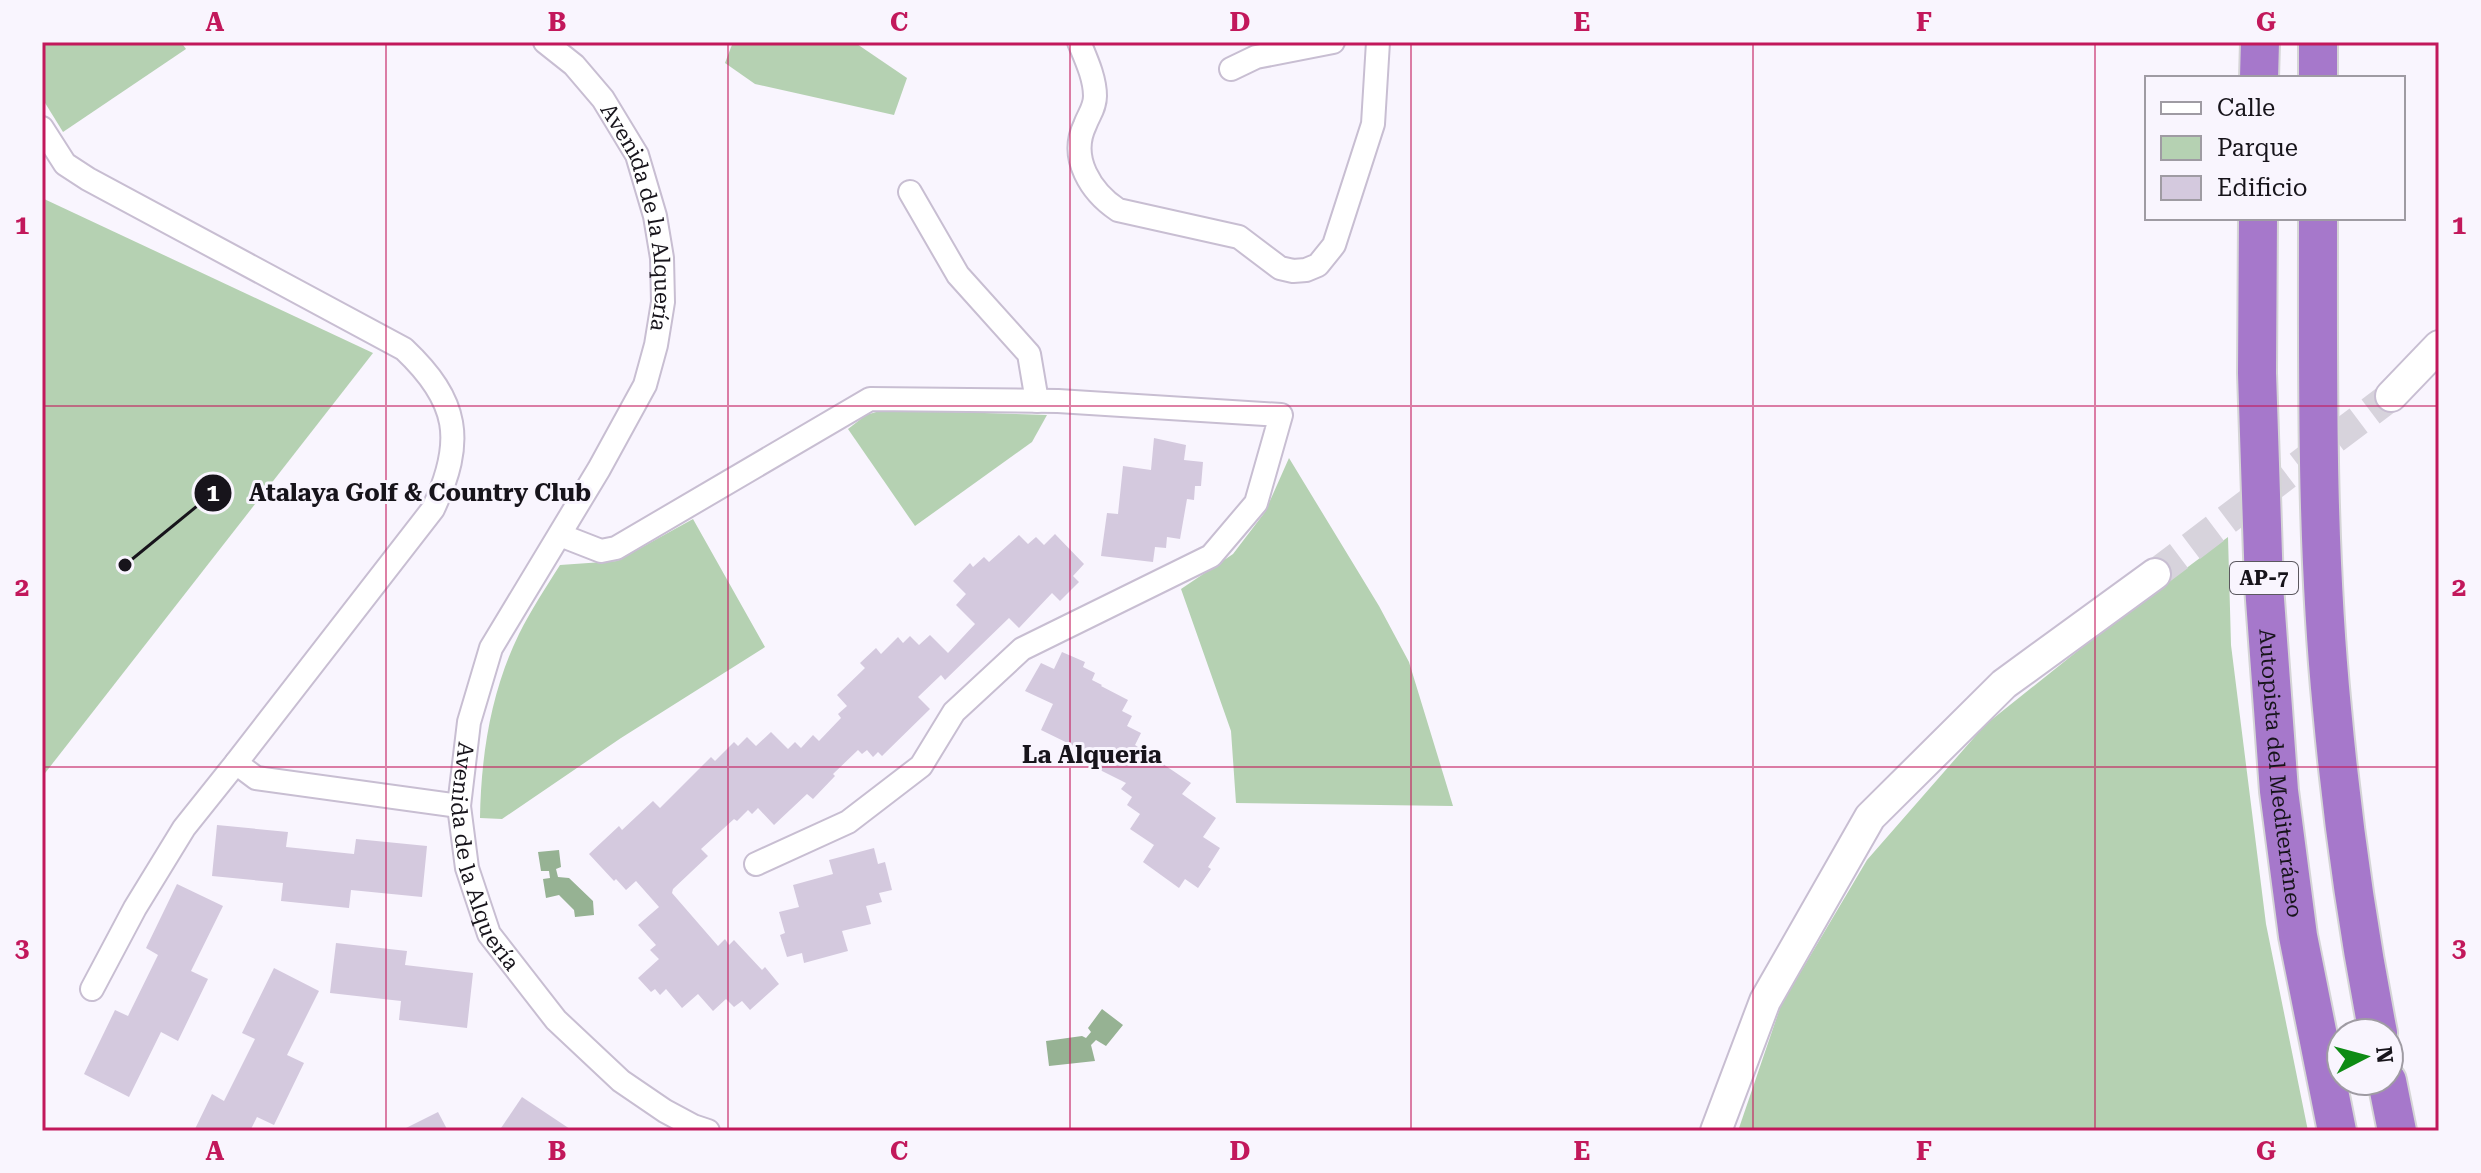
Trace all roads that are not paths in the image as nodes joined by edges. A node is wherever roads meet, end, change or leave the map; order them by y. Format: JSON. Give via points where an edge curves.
{"nodes":[{"id":1,"x":545,"y":42,"type":"edge"},
{"id":2,"x":1079,"y":42,"type":"edge"},
{"id":3,"x":1333,"y":42,"type":"edge"},
{"id":4,"x":1378,"y":42,"type":"edge"},
{"id":5,"x":2260,"y":42,"type":"edge"},
{"id":6,"x":2318,"y":42,"type":"edge"},
{"id":7,"x":1254,"y":50,"type":"edge"},
{"id":8,"x":1231,"y":69,"type":"dead end"},
{"id":9,"x":2259,"y":76,"type":"edge"},
{"id":10,"x":2318,"y":76,"type":"edge"},
{"id":11,"x":42,"y":128,"type":"edge"},
{"id":12,"x":910,"y":192,"type":"dead end"},
{"id":13,"x":2258,"y":220,"type":"edge"},
{"id":14,"x":2318,"y":220,"type":"edge"},
{"id":15,"x":2439,"y":346,"type":"edge"},
{"id":16,"x":2391,"y":396,"type":"tunnel mouth"},
{"id":17,"x":1037,"y":401,"type":"junction"},
{"id":18,"x":560,"y":535,"type":"junction"},
{"id":19,"x":2155,"y":574,"type":"tunnel mouth"},
{"id":20,"x":236,"y":763,"type":"junction"},
{"id":21,"x":459,"y":806,"type":"junction"},
{"id":22,"x":756,"y":864,"type":"dead end"},
{"id":23,"x":92,"y":989,"type":"dead end"},
{"id":24,"x":2375,"y":1017,"type":"edge"},
{"id":25,"x":2390,"y":1097,"type":"edge"},
{"id":26,"x":708,"y":1131,"type":"edge"},
{"id":27,"x":1716,"y":1131,"type":"edge"},
{"id":28,"x":2337,"y":1131,"type":"edge"},
{"id":29,"x":2397,"y":1131,"type":"edge"}],
"edges":[{"from":1,"to":18,"type":"street","name":"Avenida de la Alquería","via":[[603,99],[637,155],[662,258],[663,302],[645,385]]},
{"from":2,"to":4,"type":"street","via":[[1095,93],[1080,146],[1082,167],[1104,201],[1118,210],[1239,237],[1280,268],[1293,271],[1318,265],[1334,245],[1373,124]]},
{"from":3,"to":7,"type":"street"},
{"from":5,"to":9,"type":"highway"},
{"from":6,"to":10,"type":"highway"},
{"from":7,"to":8,"type":"street"},
{"from":11,"to":20,"type":"street","via":[[65,164],[88,179],[404,349],[430,374],[447,405],[454,441],[449,476],[433,509]]},
{"from":12,"to":17,"type":"street","via":[[958,275],[1029,354]]},
{"from":13,"to":28,"type":"highway","name":"Autopista del Mediterráneo","number":"AP-7","via":[[2264,586],[2279,791],[2298,936]]},
{"from":14,"to":24,"type":"highway","number":"AP-7","via":[[2320,492],[2332,707],[2357,927]]},
{"from":15,"to":16,"type":"main road"},
{"from":17,"to":18,"type":"street","via":[[870,399],[616,548],[601,551]]},
{"from":17,"to":22,"type":"street","via":[[1281,415],[1256,503],[1211,556],[1022,649],[954,712],[921,766],[848,822]]},
{"from":18,"to":21,"type":"street","name":"Avenida de la Alquería","via":[[491,648],[469,722]]},
{"from":19,"to":27,"type":"main road","via":[[2004,684],[1870,817],[1765,1001]]},
{"from":20,"to":21,"type":"street","via":[[256,778]]},
{"from":20,"to":23,"type":"street","via":[[184,828]]},
{"from":21,"to":26,"type":"street","name":"Avenida de la Alquería","via":[[467,868],[489,934],[505,957],[556,1020],[621,1081],[665,1111]]},
{"from":25,"to":29,"type":"highway"}]}
